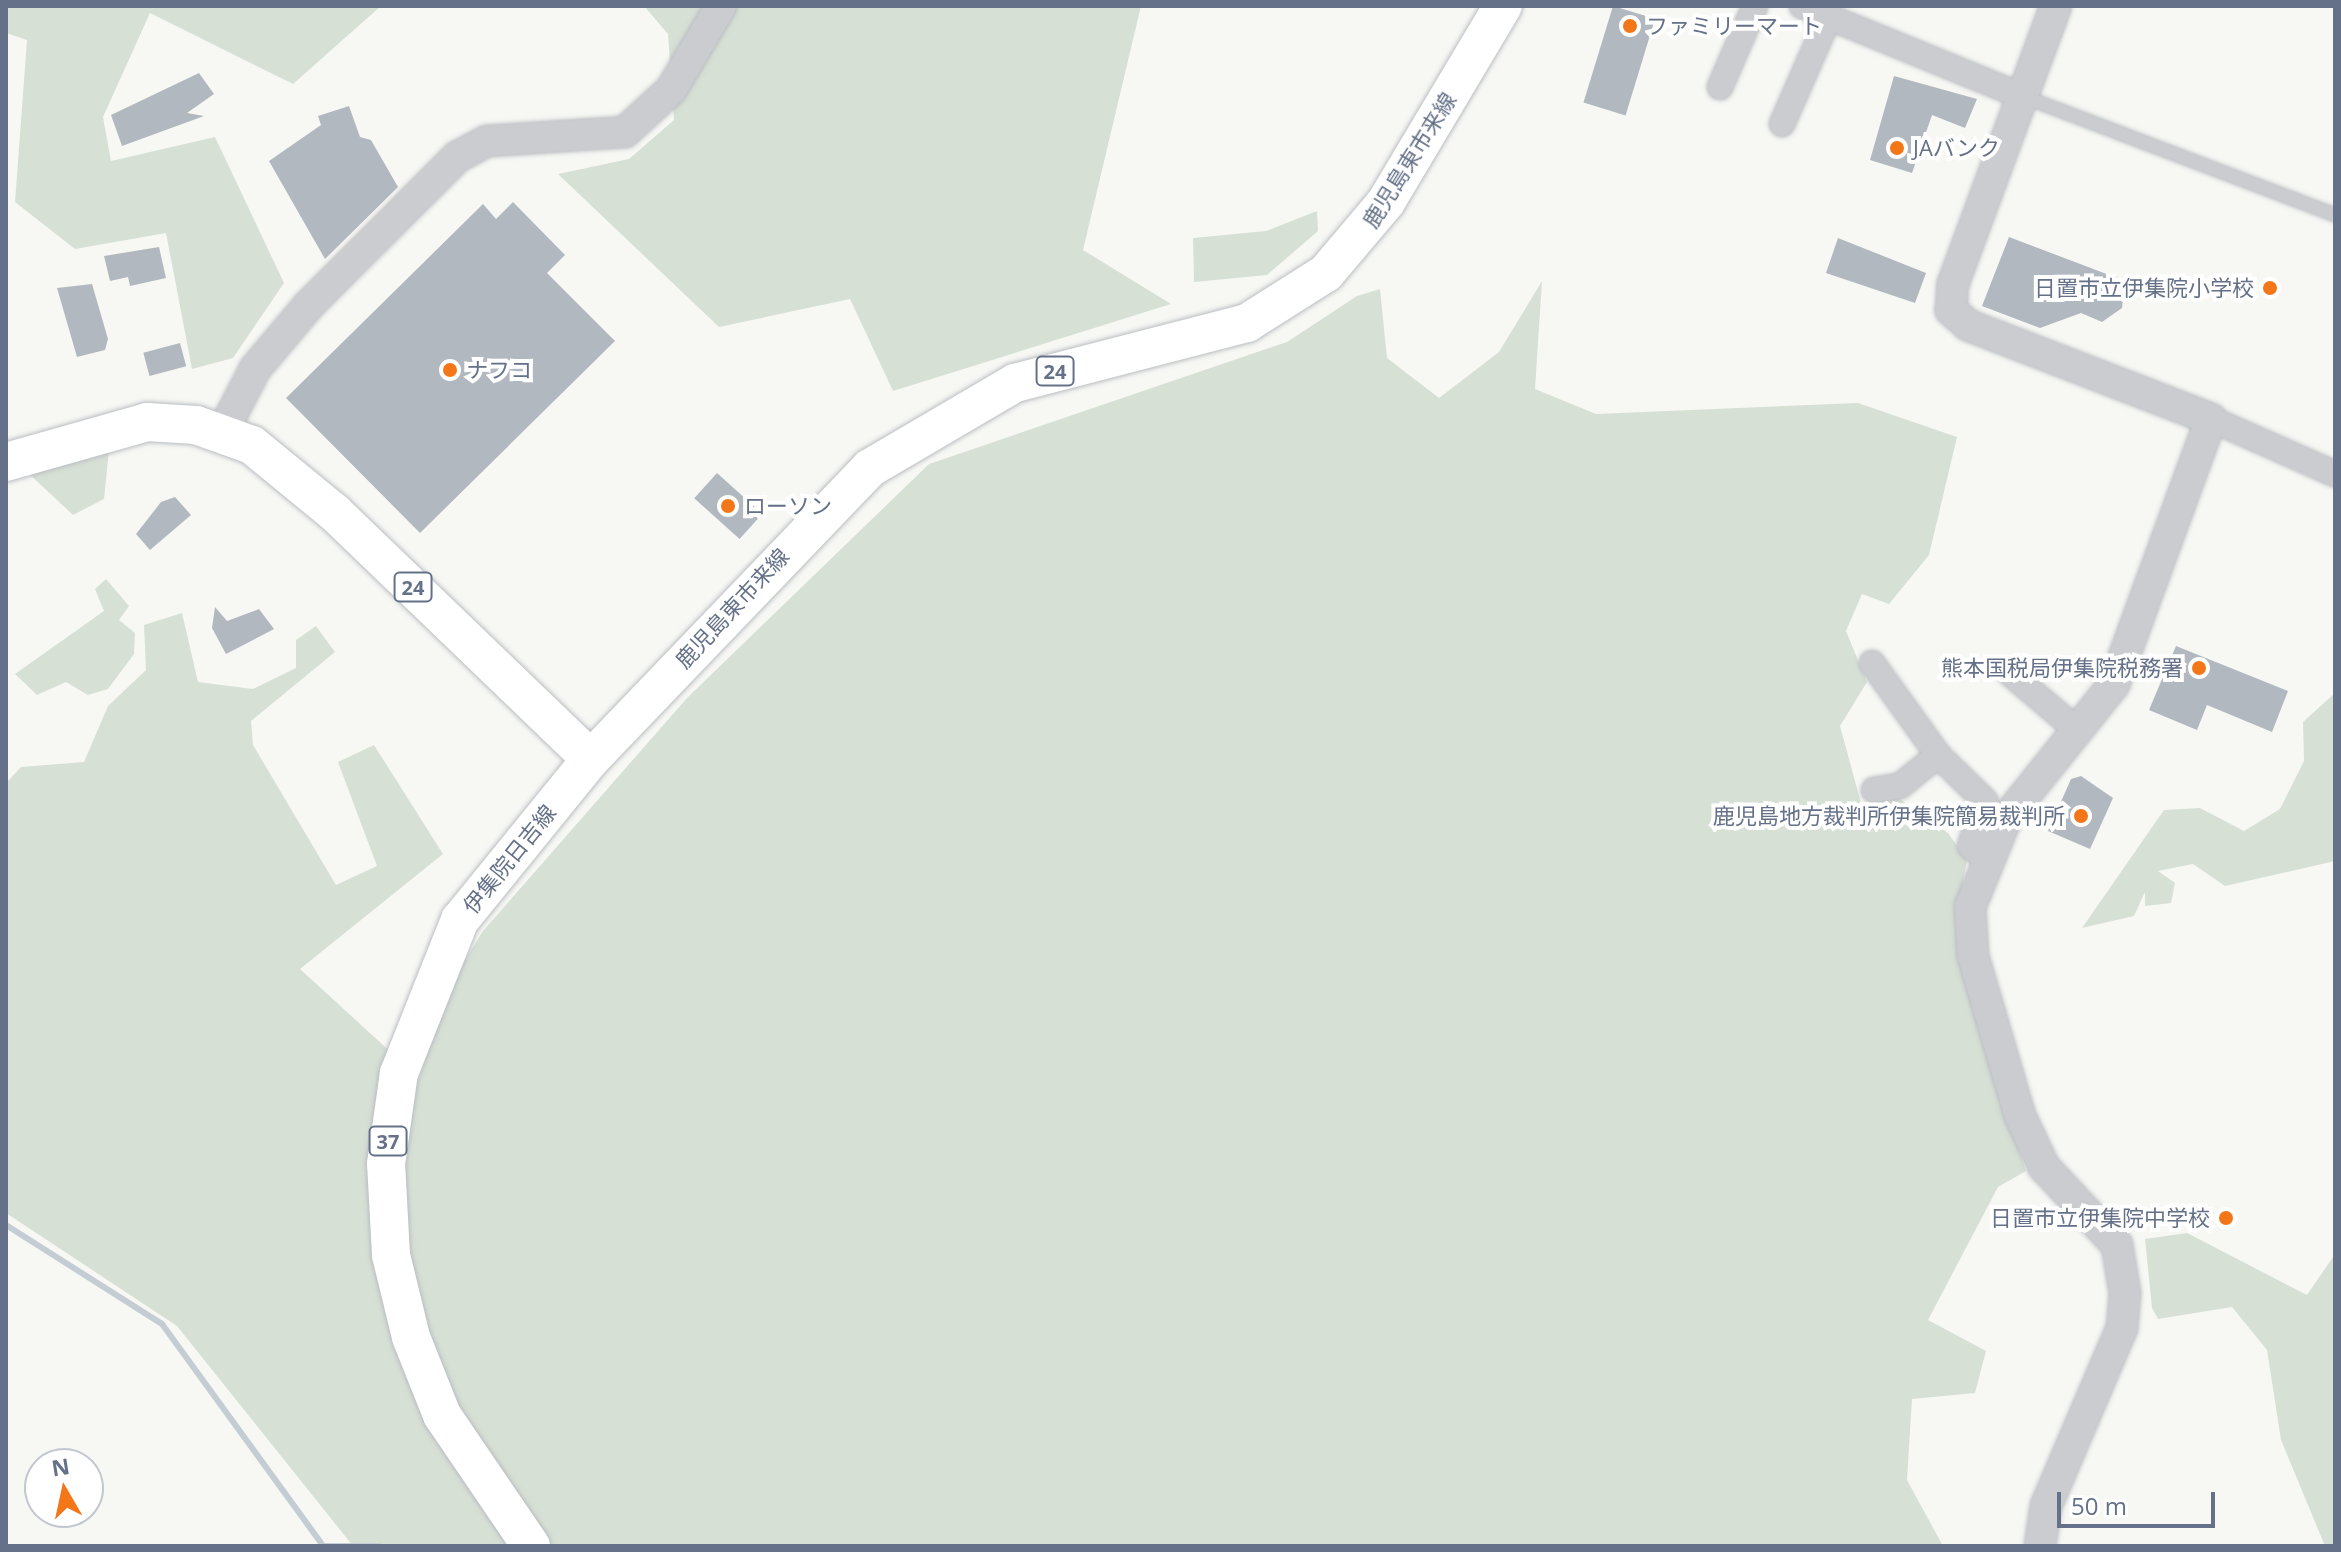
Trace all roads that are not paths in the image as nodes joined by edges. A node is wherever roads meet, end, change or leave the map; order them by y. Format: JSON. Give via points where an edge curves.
{"nodes":[{"id":1,"x":721,"y":6,"type":"edge"},
{"id":2,"x":1503,"y":6,"type":"edge"},
{"id":3,"x":1755,"y":6,"type":"edge"},
{"id":4,"x":1802,"y":6,"type":"edge"},
{"id":5,"x":2056,"y":6,"type":"edge"},
{"id":6,"x":1829,"y":17,"type":"junction"},
{"id":7,"x":1720,"y":87,"type":"dead end"},
{"id":8,"x":2019,"y":95,"type":"junction"},
{"id":9,"x":1782,"y":124,"type":"dead end"},
{"id":10,"x":2335,"y":215,"type":"edge"},
{"id":11,"x":2211,"y":419,"type":"junction"},
{"id":12,"x":223,"y":431,"type":"junction"},
{"id":13,"x":6,"y":462,"type":"edge"},
{"id":14,"x":2335,"y":474,"type":"edge"},
{"id":15,"x":1872,"y":663,"type":"dead end"},
{"id":16,"x":2011,"y":674,"type":"dead end"},
{"id":17,"x":2077,"y":730,"type":"junction"},
{"id":18,"x":1938,"y":755,"type":"junction"},
{"id":19,"x":591,"y":759,"type":"junction"},
{"id":20,"x":1874,"y":790,"type":"dead end"},
{"id":21,"x":1984,"y":858,"type":"junction"},
{"id":22,"x":531,"y":1546,"type":"edge"},
{"id":23,"x":2040,"y":1546,"type":"edge"}],
"edges":[{"from":1,"to":12,"type":"street","via":[[671,90],[625,132],[487,141],[457,157],[308,306],[255,369]]},
{"from":2,"to":19,"type":"main road","name":"鹿児島東市来線","number":"24","via":[[1386,202],[1326,273],[1247,323],[1015,383],[917,434],[826,508]]},
{"from":3,"to":7,"type":"street"},
{"from":4,"to":6,"type":"street"},
{"from":5,"to":8,"type":"street"},
{"from":6,"to":8,"type":"street"},
{"from":6,"to":9,"type":"street"},
{"from":8,"to":10,"type":"lane"},
{"from":8,"to":11,"type":"street","via":[[1953,284],[1951,310],[1968,325]]},
{"from":11,"to":14,"type":"street"},
{"from":11,"to":17,"type":"street","via":[[2114,684]]},
{"from":12,"to":13,"type":"main road","number":"24","via":[[147,422]]},
{"from":12,"to":19,"type":"main road","number":"24","via":[[285,467]]},
{"from":15,"to":18,"type":"street"},
{"from":16,"to":17,"type":"street"},
{"from":17,"to":21,"type":"street"},
{"from":18,"to":20,"type":"street","via":[[1900,786]]},
{"from":18,"to":21,"type":"street","via":[[1985,801],[1970,846]]},
{"from":19,"to":22,"type":"main road","name":"伊集院日吉線","number":"37","via":[[460,920],[414,1020],[389,1124],[386,1214],[411,1337],[442,1415]]},
{"from":21,"to":23,"type":"street","via":[[1970,907],[1973,956],[2020,1116],[2044,1167],[2117,1245],[2125,1293],[2122,1328],[2046,1506]]}]}
